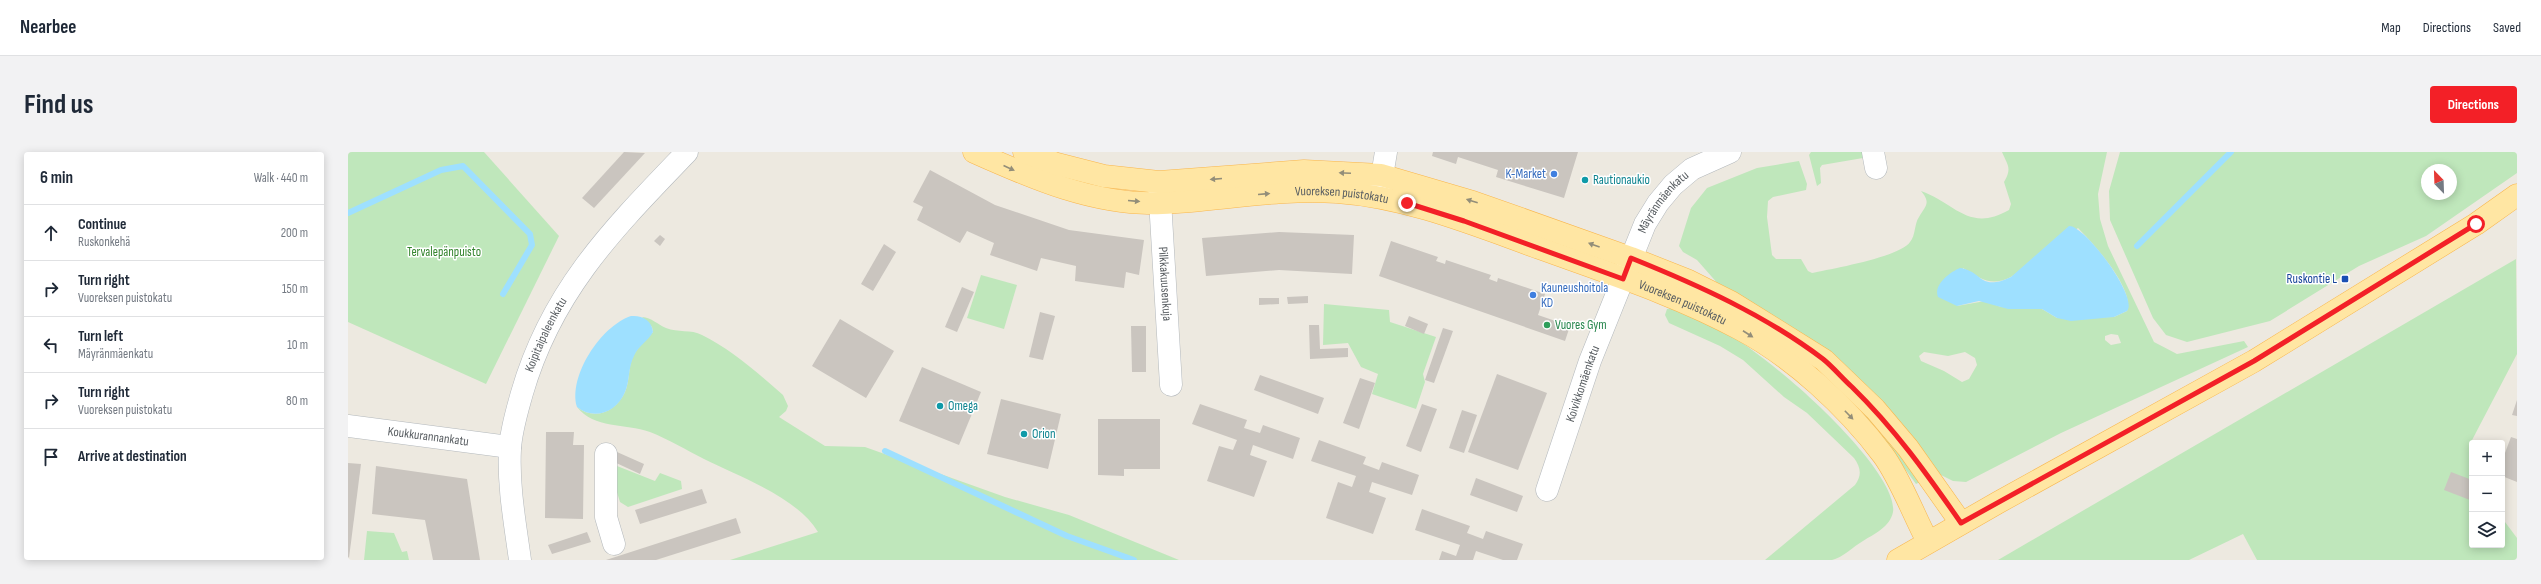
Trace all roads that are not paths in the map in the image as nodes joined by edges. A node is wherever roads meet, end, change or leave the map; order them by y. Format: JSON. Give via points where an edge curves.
{"nodes":[{"id":1,"x":687,"y":152,"type":"edge"},
{"id":2,"x":974,"y":152,"type":"edge"},
{"id":3,"x":1024,"y":152,"type":"edge"},
{"id":4,"x":1386,"y":152,"type":"edge"},
{"id":5,"x":1730,"y":152,"type":"edge"},
{"id":6,"x":1381,"y":175,"type":"junction"},
{"id":7,"x":1159,"y":193,"type":"junction"},
{"id":8,"x":2517,"y":195,"type":"edge"},
{"id":9,"x":1379,"y":197,"type":"junction"},
{"id":10,"x":1631,"y":258,"type":"junction"},
{"id":11,"x":1623,"y":279,"type":"junction"},
{"id":12,"x":1171,"y":386,"type":"dead end"},
{"id":13,"x":348,"y":426,"type":"edge"},
{"id":14,"x":510,"y":447,"type":"junction"},
{"id":15,"x":606,"y":454,"type":"dead end"},
{"id":16,"x":1547,"y":490,"type":"dead end"},
{"id":17,"x":1961,"y":523,"type":"junction"},
{"id":18,"x":1928,"y":542,"type":"junction"},
{"id":19,"x":614,"y":544,"type":"dead end"},
{"id":20,"x":520,"y":560,"type":"edge"},
{"id":21,"x":1898,"y":560,"type":"edge"}],
"edges":[{"from":1,"to":14,"type":"street","name":"Koipitaipaleenkatu","via":[[593,254],[569,287],[542,339],[526,380]]},
{"from":2,"to":7,"type":"main road","name":"Vuoreksen puistokatu","one_way":true,"via":[[1039,181],[1096,196]]},
{"from":3,"to":7,"type":"main road","name":"Vuoreksen puistokatu"},
{"from":4,"to":6,"type":"street"},
{"from":5,"to":10,"type":"street","name":"Mäyränmäenkatu","via":[[1692,169],[1673,185],[1645,224]]},
{"from":6,"to":7,"type":"main road","name":"Vuoreksen puistokatu","one_way":true,"via":[[1304,171]]},
{"from":6,"to":9,"type":"street"},
{"from":10,"to":6,"type":"main road","name":"Vuoreksen puistokatu","one_way":true,"via":[[1473,202]]},
{"from":7,"to":9,"type":"main road","name":"Vuoreksen puistokatu","one_way":true,"via":[[1335,192]]},
{"from":7,"to":12,"type":"street","name":"Pilkkakuusenkuja"},
{"from":8,"to":17,"type":"main road","via":[[2476,224],[2254,361]]},
{"from":9,"to":11,"type":"main road","name":"Vuoreksen puistokatu","via":[[1464,221]]},
{"from":10,"to":11,"type":"street","name":"Mäyränmäenkatu"},
{"from":10,"to":17,"type":"main road","name":"Vuoreksen puistokatu","via":[[1689,281],[1731,302],[1824,360],[1875,409],[1908,448]]},
{"from":11,"to":16,"type":"street","name":"Koivikkomäenkatu","via":[[1590,361]]},
{"from":11,"to":18,"type":"main road","name":"Vuoreksen puistokatu","one_way":true,"via":[[1652,289],[1742,330],[1818,387],[1850,415],[1884,457]]},
{"from":13,"to":14,"type":"street","name":"Koukkurannankatu"},
{"from":14,"to":20,"type":"street","name":"Koipitaipaleenkatu","via":[[509,472]]},
{"from":15,"to":19,"type":"street","via":[[606,517]]},
{"from":17,"to":18,"type":"main road"},
{"from":18,"to":21,"type":"main road"}]}
